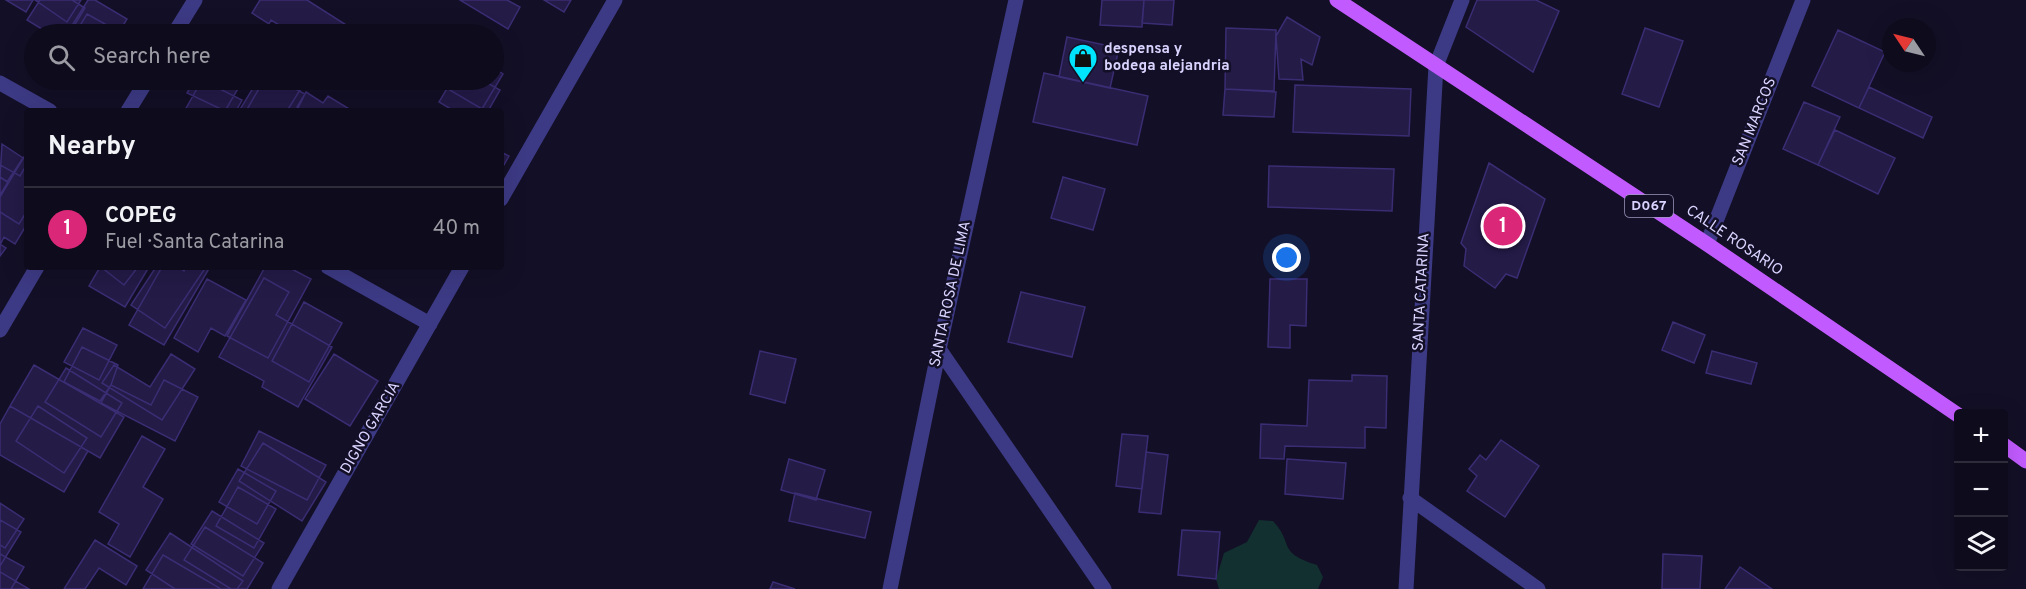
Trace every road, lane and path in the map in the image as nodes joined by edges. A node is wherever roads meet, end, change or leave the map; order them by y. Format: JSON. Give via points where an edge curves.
{"nodes":[{"id":1,"x":195,"y":0,"type":"edge"},
{"id":2,"x":615,"y":0,"type":"edge"},
{"id":3,"x":1016,"y":0,"type":"edge"},
{"id":4,"x":1337,"y":0,"type":"edge"},
{"id":5,"x":1462,"y":0,"type":"edge"},
{"id":6,"x":1803,"y":0,"type":"edge"},
{"id":7,"x":180,"y":24,"type":"edge"},
{"id":8,"x":1436,"y":66,"type":"junction"},
{"id":9,"x":0,"y":83,"type":"edge"},
{"id":10,"x":141,"y":90,"type":"edge"},
{"id":11,"x":45,"y":108,"type":"edge"},
{"id":12,"x":130,"y":108,"type":"edge"},
{"id":13,"x":504,"y":194,"type":"edge"},
{"id":14,"x":1707,"y":244,"type":"junction"},
{"id":15,"x":35,"y":270,"type":"edge"},
{"id":16,"x":333,"y":270,"type":"edge"},
{"id":17,"x":460,"y":270,"type":"edge"},
{"id":18,"x":430,"y":324,"type":"junction"},
{"id":19,"x":0,"y":330,"type":"edge"},
{"id":20,"x":939,"y":349,"type":"junction"},
{"id":21,"x":1954,"y":412,"type":"edge"},
{"id":22,"x":2008,"y":448,"type":"edge"},
{"id":23,"x":2026,"y":461,"type":"edge"},
{"id":24,"x":1410,"y":498,"type":"junction"},
{"id":25,"x":279,"y":589,"type":"edge"},
{"id":26,"x":890,"y":589,"type":"edge"},
{"id":27,"x":1104,"y":589,"type":"edge"},
{"id":28,"x":1406,"y":589,"type":"edge"},
{"id":29,"x":1538,"y":589,"type":"edge"}],
"edges":[{"from":1,"to":7,"type":"street"},
{"from":2,"to":13,"type":"street"},
{"from":3,"to":20,"type":"street","name":"SANTA ROSA DE LIMA"},
{"from":4,"to":8,"type":"main road","name":"CALLE ROSARIO","number":"D067"},
{"from":5,"to":8,"type":"street","name":"SANTA CATARINA"},
{"from":6,"to":14,"type":"street","name":"SAN MARCOS"},
{"from":8,"to":14,"type":"main road","name":"CALLE ROSARIO","number":"D067"},
{"from":8,"to":24,"type":"street","name":"SANTA CATARINA"},
{"from":9,"to":11,"type":"street"},
{"from":10,"to":12,"type":"street"},
{"from":14,"to":21,"type":"main road","name":"CALLE ROSARIO","number":"D067"},
{"from":15,"to":19,"type":"street"},
{"from":16,"to":18,"type":"street"},
{"from":17,"to":18,"type":"street","name":"DIGNO GARCIA"},
{"from":18,"to":25,"type":"street","name":"DIGNO GARCIA"},
{"from":20,"to":26,"type":"street","name":"SANTA ROSA DE LIMA"},
{"from":20,"to":27,"type":"street"},
{"from":22,"to":23,"type":"main road"},
{"from":24,"to":28,"type":"street","name":"SANTA CATARINA"},
{"from":24,"to":29,"type":"street"}]}
